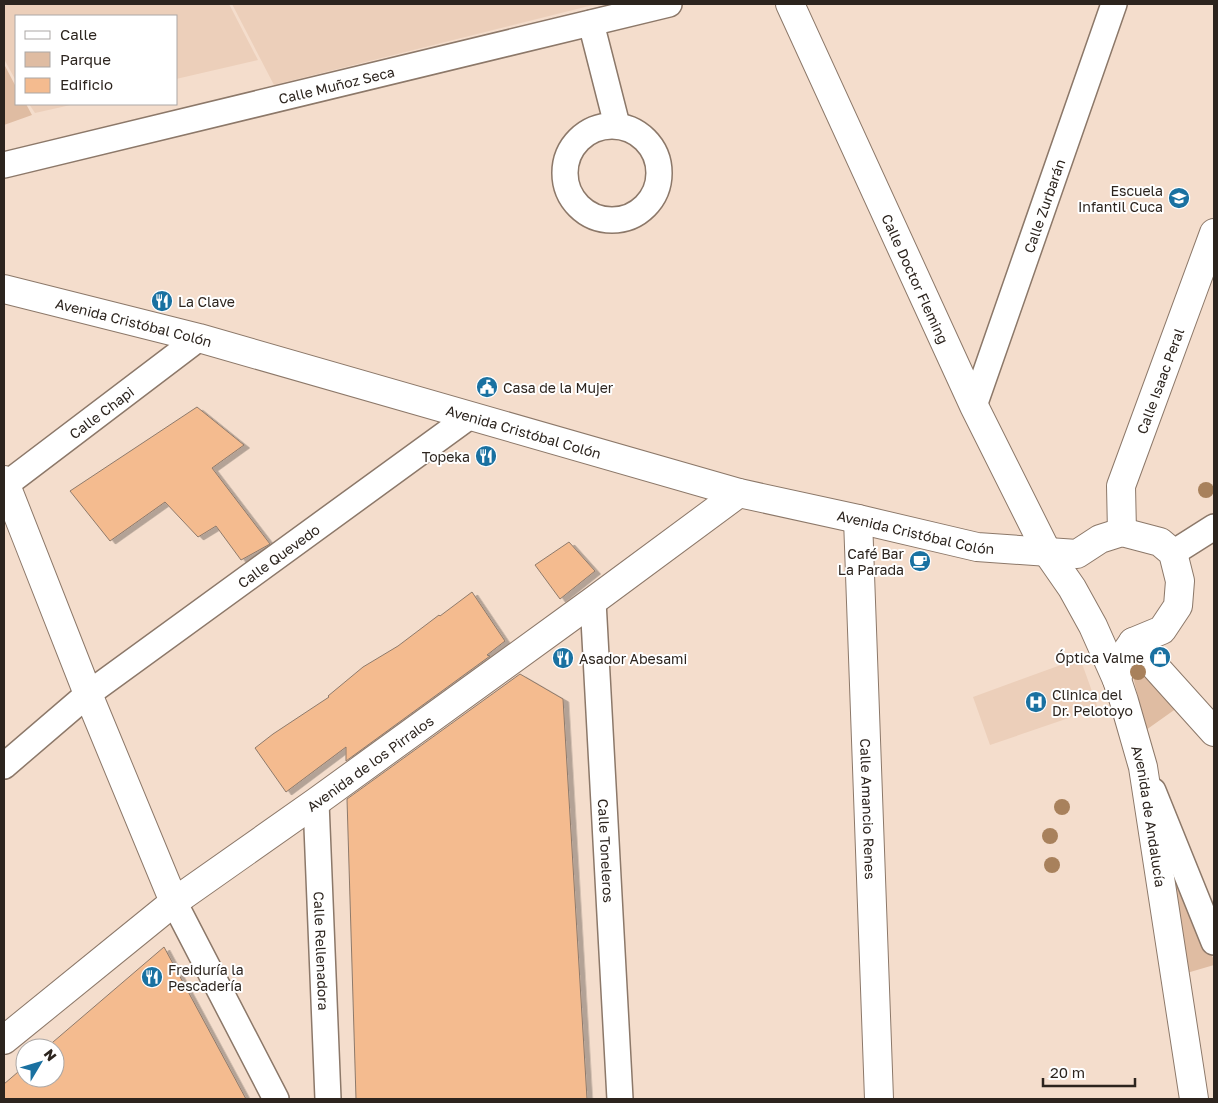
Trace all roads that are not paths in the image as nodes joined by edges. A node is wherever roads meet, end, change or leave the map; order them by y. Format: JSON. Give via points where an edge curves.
{"nodes":[{"id":1,"x":669,"y":4,"type":"edge"},
{"id":2,"x":790,"y":4,"type":"edge"},
{"id":3,"x":1114,"y":4,"type":"edge"},
{"id":4,"x":591,"y":23,"type":"junction"},
{"id":5,"x":616,"y":125,"type":"dead end"},
{"id":6,"x":4,"y":165,"type":"edge"},
{"id":7,"x":1214,"y":233,"type":"edge"},
{"id":8,"x":4,"y":289,"type":"edge"},
{"id":9,"x":199,"y":338,"type":"junction"},
{"id":10,"x":974,"y":406,"type":"junction"},
{"id":11,"x":470,"y":416,"type":"junction"},
{"id":12,"x":4,"y":484,"type":"edge"},
{"id":13,"x":739,"y":493,"type":"junction"},
{"id":14,"x":858,"y":519,"type":"junction"},
{"id":15,"x":1214,"y":526,"type":"edge"},
{"id":16,"x":1122,"y":532,"type":"junction"},
{"id":17,"x":1047,"y":552,"type":"junction"},
{"id":18,"x":1173,"y":553,"type":"junction"},
{"id":19,"x":593,"y":601,"type":"junction"},
{"id":20,"x":1133,"y":642,"type":"junction"},
{"id":21,"x":1117,"y":680,"type":"junction"},
{"id":22,"x":88,"y":694,"type":"junction"},
{"id":23,"x":1214,"y":732,"type":"edge"},
{"id":24,"x":4,"y":766,"type":"edge"},
{"id":25,"x":1143,"y":767,"type":"junction"},
{"id":26,"x":316,"y":802,"type":"junction"},
{"id":27,"x":174,"y":902,"type":"junction"},
{"id":28,"x":1214,"y":942,"type":"edge"},
{"id":29,"x":4,"y":1040,"type":"edge"},
{"id":30,"x":276,"y":1099,"type":"edge"},
{"id":31,"x":328,"y":1099,"type":"edge"},
{"id":32,"x":620,"y":1099,"type":"edge"},
{"id":33,"x":879,"y":1099,"type":"edge"},
{"id":34,"x":1194,"y":1099,"type":"edge"}],
"edges":[{"from":1,"to":4,"type":"street","name":"Calle Muñoz Seca"},
{"from":2,"to":10,"type":"main road","name":"Calle Doctor Fleming"},
{"from":3,"to":10,"type":"street","name":"Calle Zurbarán"},
{"from":4,"to":5,"type":"street"},
{"from":4,"to":6,"type":"street","name":"Calle Muñoz Seca"},
{"from":7,"to":16,"type":"main road","name":"Calle Isaac Peral","via":[[1121,486]]},
{"from":8,"to":9,"type":"main road","name":"Avenida Cristóbal Colón"},
{"from":9,"to":11,"type":"main road","name":"Avenida Cristóbal Colón"},
{"from":9,"to":12,"type":"street","name":"Calle Chapi"},
{"from":10,"to":17,"type":"main road","name":"Calle Doctor Fleming"},
{"from":11,"to":13,"type":"main road","name":"Avenida Cristóbal Colón"},
{"from":11,"to":22,"type":"street","name":"Calle Quevedo"},
{"from":12,"to":22,"type":"main road"},
{"from":13,"to":14,"type":"main road","name":"Avenida Cristóbal Colón"},
{"from":13,"to":19,"type":"main road","name":"Avenida de los Pirralos"},
{"from":14,"to":17,"type":"main road","name":"Avenida Cristóbal Colón","via":[[976,548]]},
{"from":14,"to":33,"type":"main road","name":"Calle Amancio Renes"},
{"from":15,"to":18,"type":"street"},
{"from":16,"to":17,"type":"main road","name":"Avenida Cristóbal Colón","via":[[1100,539],[1077,554]]},
{"from":16,"to":18,"type":"main road","via":[[1160,542]]},
{"from":17,"to":21,"type":"main road","name":"Avenida de Andalucía","via":[[1093,626]]},
{"from":18,"to":20,"type":"main road","via":[[1180,581],[1178,606],[1162,630]]},
{"from":19,"to":26,"type":"main road","name":"Avenida de los Pirralos"},
{"from":19,"to":32,"type":"street","name":"Calle Toneleros"},
{"from":20,"to":21,"type":"main road","via":[[1122,658]]},
{"from":20,"to":23,"type":"main road"},
{"from":21,"to":25,"type":"main road","name":"Avenida de Andalucía"},
{"from":22,"to":24,"type":"street","name":"Calle Quevedo"},
{"from":22,"to":27,"type":"main road"},
{"from":25,"to":28,"type":"street"},
{"from":25,"to":34,"type":"main road","name":"Avenida de Andalucía"},
{"from":26,"to":27,"type":"main road","name":"Avenida de los Pirralos"},
{"from":26,"to":31,"type":"street","name":"Calle Rellenadora"},
{"from":27,"to":29,"type":"main road","name":"Avenida de los Pirralos"},
{"from":27,"to":30,"type":"street"}]}
